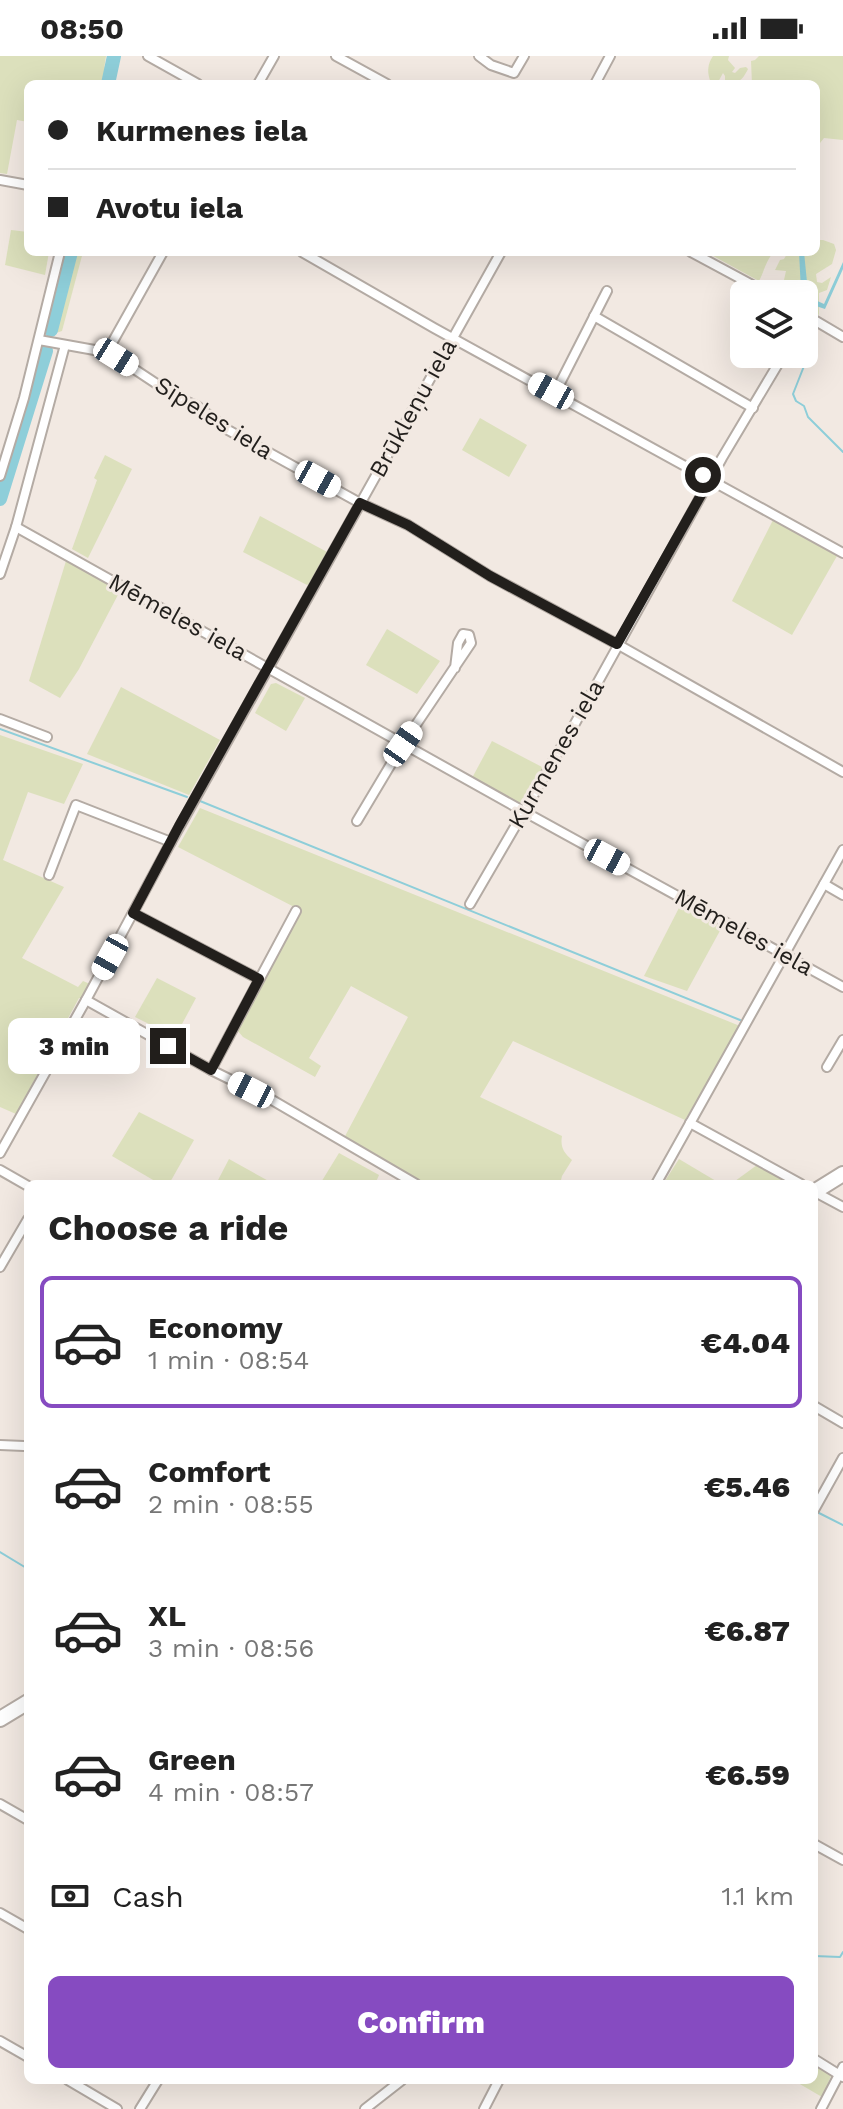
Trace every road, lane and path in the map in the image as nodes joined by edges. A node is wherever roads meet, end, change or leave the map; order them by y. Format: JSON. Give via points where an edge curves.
{"nodes":[{"id":1,"x":148,"y":56,"type":"edge"},
{"id":2,"x":274,"y":56,"type":"edge"},
{"id":3,"x":336,"y":56,"type":"edge"},
{"id":4,"x":479,"y":56,"type":"edge"},
{"id":5,"x":524,"y":56,"type":"edge"},
{"id":6,"x":610,"y":56,"type":"edge"},
{"id":7,"x":512,"y":78,"type":"edge"},
{"id":8,"x":191,"y":80,"type":"edge"},
{"id":9,"x":260,"y":80,"type":"edge"},
{"id":10,"x":380,"y":80,"type":"edge"},
{"id":11,"x":597,"y":80,"type":"edge"},
{"id":12,"x":0,"y":180,"type":"edge"},
{"id":13,"x":24,"y":184,"type":"edge"},
{"id":14,"x":59,"y":256,"type":"edge"},
{"id":15,"x":161,"y":256,"type":"edge"},
{"id":16,"x":309,"y":256,"type":"edge"},
{"id":17,"x":499,"y":256,"type":"edge"},
{"id":18,"x":698,"y":256,"type":"edge"},
{"id":19,"x":743,"y":280,"type":"edge"},
{"id":20,"x":607,"y":291,"type":"dead end"},
{"id":21,"x":594,"y":316,"type":"junction"},
{"id":22,"x":818,"y":323,"type":"edge"},
{"id":23,"x":453,"y":337,"type":"junction"},
{"id":24,"x":843,"y":337,"type":"edge"},
{"id":25,"x":39,"y":340,"type":"junction"},
{"id":26,"x":65,"y":345,"type":"junction"},
{"id":27,"x":107,"y":352,"type":"junction"},
{"id":28,"x":776,"y":368,"type":"edge"},
{"id":29,"x":555,"y":393,"type":"junction"},
{"id":30,"x":753,"y":408,"type":"junction"},
{"id":31,"x":0,"y":476,"type":"edge"},
{"id":32,"x":710,"y":479,"type":"junction"},
{"id":33,"x":360,"y":503,"type":"junction"},
{"id":34,"x":16,"y":527,"type":"junction"},
{"id":35,"x":843,"y":553,"type":"edge"},
{"id":36,"x":0,"y":574,"type":"edge"},
{"id":37,"x":617,"y":644,"type":"junction"},
{"id":38,"x":269,"y":668,"type":"junction"},
{"id":39,"x":455,"y":668,"type":"dead end"},
{"id":40,"x":0,"y":719,"type":"edge"},
{"id":41,"x":47,"y":737,"type":"dead end"},
{"id":42,"x":403,"y":744,"type":"junction"},
{"id":43,"x":843,"y":772,"type":"edge"},
{"id":44,"x":523,"y":811,"type":"junction"},
{"id":45,"x":357,"y":821,"type":"dead end"},
{"id":46,"x":171,"y":842,"type":"junction"},
{"id":47,"x":843,"y":850,"type":"edge"},
{"id":48,"x":49,"y":875,"type":"dead end"},
{"id":49,"x":824,"y":884,"type":"junction"},
{"id":50,"x":843,"y":895,"type":"edge"},
{"id":51,"x":470,"y":904,"type":"dead end"},
{"id":52,"x":296,"y":911,"type":"dead end"},
{"id":53,"x":133,"y":913,"type":"junction"},
{"id":54,"x":785,"y":954,"type":"junction"},
{"id":55,"x":259,"y":979,"type":"junction"},
{"id":56,"x":843,"y":987,"type":"edge"},
{"id":57,"x":86,"y":1000,"type":"junction"},
{"id":58,"x":843,"y":1040,"type":"edge"},
{"id":59,"x":827,"y":1067,"type":"dead end"},
{"id":60,"x":211,"y":1070,"type":"junction"},
{"id":61,"x":690,"y":1123,"type":"junction"},
{"id":62,"x":0,"y":1153,"type":"edge"},
{"id":63,"x":0,"y":1170,"type":"edge"},
{"id":64,"x":843,"y":1174,"type":"edge"},
{"id":65,"x":409,"y":1180,"type":"edge"},
{"id":66,"x":658,"y":1180,"type":"edge"},
{"id":67,"x":794,"y":1180,"type":"edge"},
{"id":68,"x":24,"y":1184,"type":"edge"},
{"id":69,"x":818,"y":1190,"type":"edge"},
{"id":70,"x":818,"y":1194,"type":"edge"},
{"id":71,"x":843,"y":1207,"type":"edge"},
{"id":72,"x":24,"y":1226,"type":"edge"},
{"id":73,"x":0,"y":1267,"type":"edge"},
{"id":74,"x":818,"y":1408,"type":"edge"},
{"id":75,"x":843,"y":1423,"type":"edge"},
{"id":76,"x":0,"y":1445,"type":"edge"},
{"id":77,"x":24,"y":1446,"type":"dead end"},
{"id":78,"x":843,"y":1458,"type":"edge"},
{"id":79,"x":818,"y":1503,"type":"edge"},
{"id":80,"x":24,"y":1706,"type":"edge"},
{"id":81,"x":0,"y":1719,"type":"edge"},
{"id":82,"x":0,"y":1804,"type":"edge"},
{"id":83,"x":24,"y":1818,"type":"edge"},
{"id":84,"x":818,"y":1846,"type":"edge"},
{"id":85,"x":843,"y":1860,"type":"edge"},
{"id":86,"x":0,"y":1913,"type":"edge"},
{"id":87,"x":24,"y":1927,"type":"edge"},
{"id":88,"x":0,"y":2041,"type":"edge"},
{"id":89,"x":24,"y":2055,"type":"edge"},
{"id":90,"x":818,"y":2061,"type":"edge"},
{"id":91,"x":842,"y":2073,"type":"edge"},
{"id":92,"x":75,"y":2084,"type":"edge"},
{"id":93,"x":156,"y":2084,"type":"edge"},
{"id":94,"x":397,"y":2084,"type":"edge"},
{"id":95,"x":497,"y":2084,"type":"edge"},
{"id":96,"x":117,"y":2109,"type":"edge"},
{"id":97,"x":140,"y":2109,"type":"edge"},
{"id":98,"x":365,"y":2109,"type":"edge"},
{"id":99,"x":484,"y":2109,"type":"edge"},
{"id":100,"x":821,"y":2109,"type":"edge"}],
"edges":[{"from":1,"to":8,"type":"street"},
{"from":2,"to":9,"type":"street"},
{"from":3,"to":10,"type":"street"},
{"from":4,"to":7,"type":"street"},
{"from":5,"to":7,"type":"street"},
{"from":6,"to":11,"type":"street"},
{"from":12,"to":13,"type":"street"},
{"from":14,"to":25,"type":"street"},
{"from":15,"to":27,"type":"street"},
{"from":16,"to":23,"type":"street"},
{"from":17,"to":23,"type":"street","name":"Brūkleņu iela"},
{"from":18,"to":19,"type":"street"},
{"from":20,"to":21,"type":"street"},
{"from":21,"to":29,"type":"street"},
{"from":21,"to":30,"type":"street"},
{"from":22,"to":24,"type":"street"},
{"from":23,"to":29,"type":"street"},
{"from":23,"to":33,"type":"street","name":"Brūkleņu iela"},
{"from":25,"to":26,"type":"street","name":"Sīpeles iela"},
{"from":25,"to":31,"type":"street"},
{"from":26,"to":27,"type":"street","name":"Sīpeles iela"},
{"from":26,"to":34,"type":"street"},
{"from":27,"to":33,"type":"street","name":"Sīpeles iela","via":[[228,430]]},
{"from":28,"to":30,"type":"street","name":"Kurmenes iela"},
{"from":29,"to":32,"type":"street"},
{"from":30,"to":32,"type":"street","name":"Kurmenes iela"},
{"from":32,"to":35,"type":"street"},
{"from":32,"to":37,"type":"street","name":"Kurmenes iela"},
{"from":33,"to":37,"type":"street","name":"Sīpeles iela"},
{"from":33,"to":38,"type":"street","name":"Brūkleņu iela"},
{"from":34,"to":36,"type":"street"},
{"from":34,"to":38,"type":"street","name":"Mēmeles iela"},
{"from":37,"to":43,"type":"street","name":"Sīpeles iela"},
{"from":37,"to":44,"type":"street","name":"Kurmenes iela"},
{"from":38,"to":42,"type":"street","name":"Mēmeles iela"},
{"from":38,"to":46,"type":"street","name":"Brūkleņu iela"},
{"from":39,"to":42,"type":"street"},
{"from":40,"to":41,"type":"street"},
{"from":42,"to":44,"type":"street","name":"Mēmeles iela"},
{"from":42,"to":45,"type":"street"},
{"from":44,"to":51,"type":"street","name":"Kurmenes iela"},
{"from":44,"to":54,"type":"street","name":"Mēmeles iela"},
{"from":46,"to":48,"type":"street","via":[[76,805]]},
{"from":46,"to":53,"type":"street","name":"Brūkleņu iela"},
{"from":47,"to":49,"type":"street"},
{"from":49,"to":50,"type":"street"},
{"from":49,"to":54,"type":"street"},
{"from":52,"to":55,"type":"street"},
{"from":53,"to":55,"type":"street"},
{"from":53,"to":57,"type":"street","name":"Brūkleņu iela"},
{"from":54,"to":56,"type":"street","name":"Mēmeles iela"},
{"from":54,"to":61,"type":"street"},
{"from":55,"to":60,"type":"street"},
{"from":57,"to":60,"type":"street"},
{"from":57,"to":62,"type":"street","name":"Brūkleņu iela"},
{"from":58,"to":59,"type":"street"},
{"from":60,"to":65,"type":"street"},
{"from":61,"to":66,"type":"street"},
{"from":61,"to":67,"type":"street"},
{"from":63,"to":68,"type":"street"},
{"from":64,"to":69,"type":"main road"},
{"from":70,"to":71,"type":"street"},
{"from":72,"to":73,"type":"street"},
{"from":74,"to":75,"type":"street"},
{"from":76,"to":77,"type":"street"},
{"from":78,"to":79,"type":"street"},
{"from":80,"to":81,"type":"main road"},
{"from":82,"to":83,"type":"street"},
{"from":84,"to":85,"type":"street"},
{"from":86,"to":87,"type":"street"},
{"from":88,"to":89,"type":"street"},
{"from":90,"to":91,"type":"street"},
{"from":91,"to":100,"type":"street"},
{"from":92,"to":96,"type":"street"},
{"from":93,"to":97,"type":"street"},
{"from":94,"to":98,"type":"street"},
{"from":95,"to":99,"type":"street"}]}
